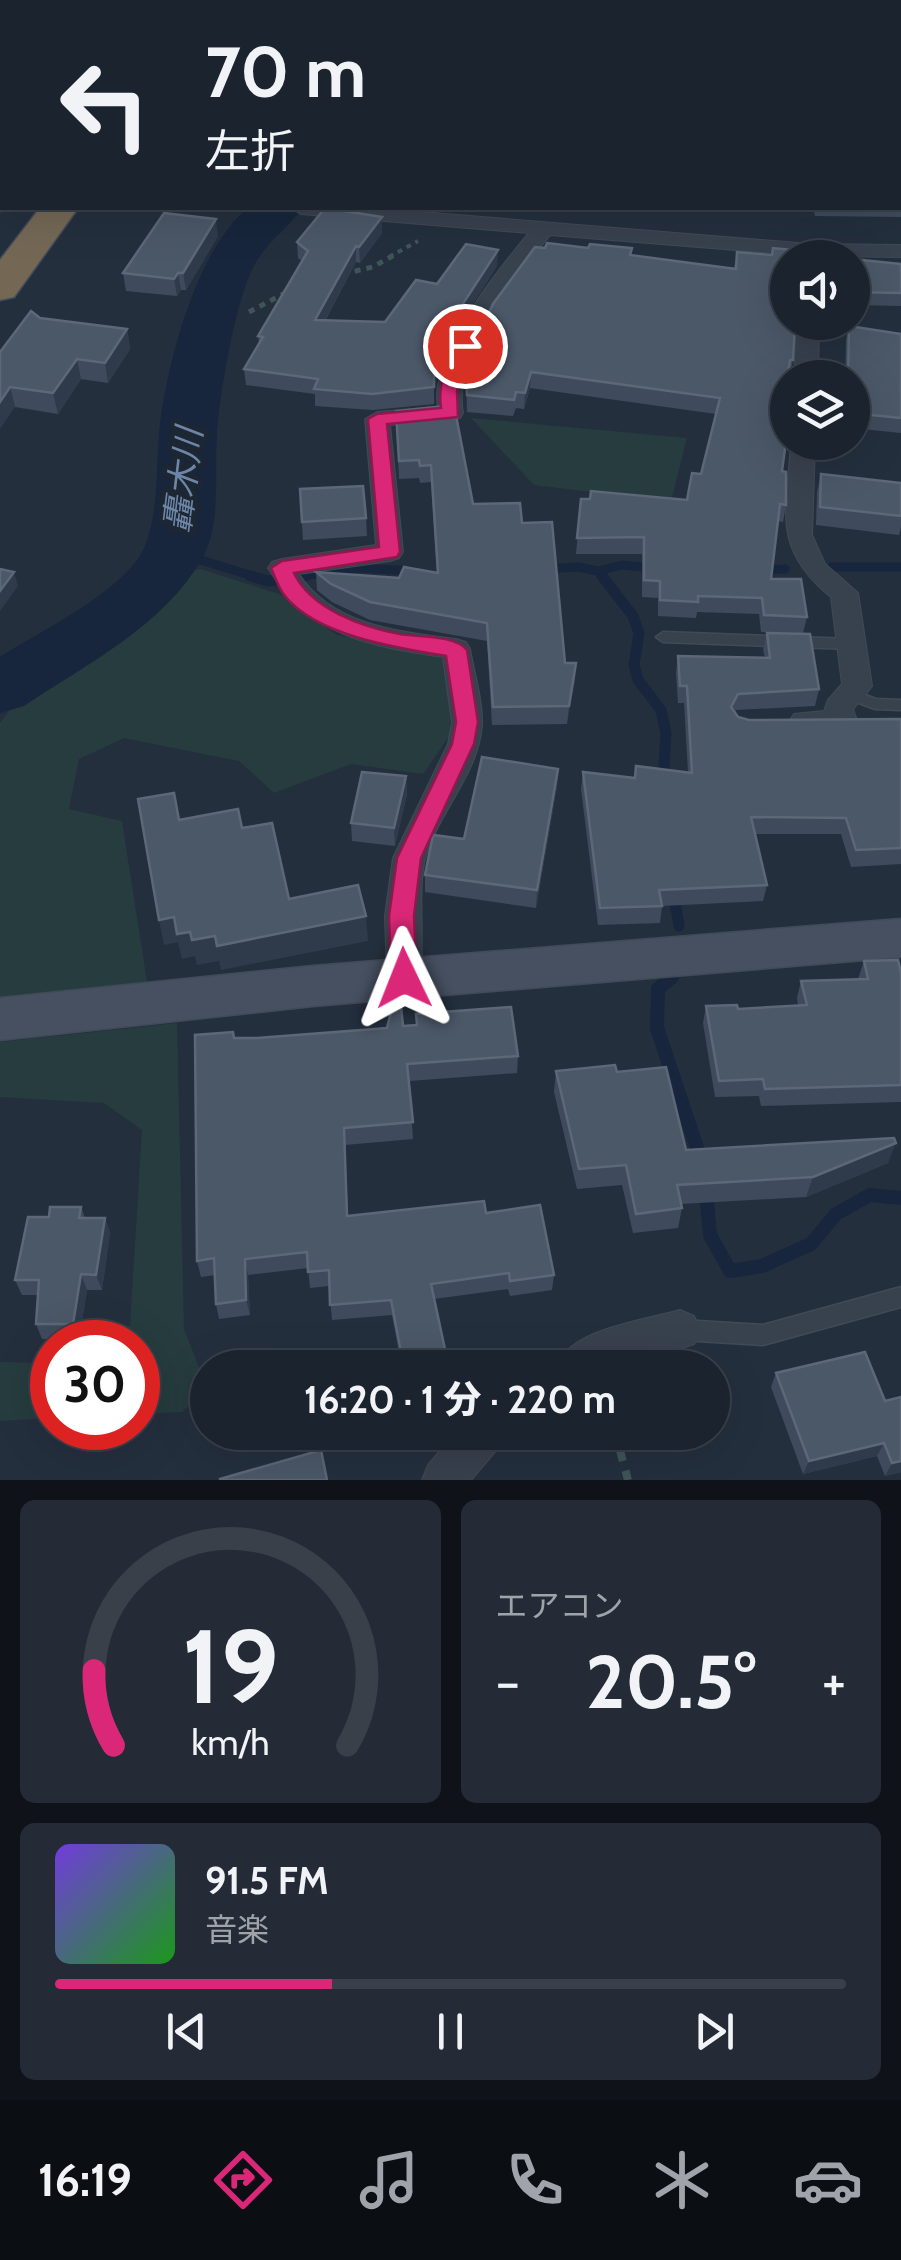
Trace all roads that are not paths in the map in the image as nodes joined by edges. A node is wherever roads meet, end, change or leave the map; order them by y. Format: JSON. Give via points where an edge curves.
{"nodes":[{"id":1,"x":57,"y":210,"type":"edge"},
{"id":2,"x":335,"y":210,"type":"edge"},
{"id":3,"x":546,"y":228,"type":"junction"},
{"id":4,"x":770,"y":250,"type":"edge"},
{"id":5,"x":901,"y":251,"type":"edge"},
{"id":6,"x":870,"y":252,"type":"edge"},
{"id":7,"x":4,"y":278,"type":"edge"},
{"id":8,"x":802,"y":460,"type":"edge"},
{"id":9,"x":663,"y":636,"type":"dead end"},
{"id":10,"x":851,"y":644,"type":"junction"},
{"id":11,"x":850,"y":694,"type":"junction"},
{"id":12,"x":901,"y":706,"type":"edge"},
{"id":13,"x":784,"y":722,"type":"edge"},
{"id":14,"x":901,"y":938,"type":"edge"},
{"id":15,"x":404,"y":978,"type":"junction"},
{"id":16,"x":0,"y":1018,"type":"edge"},
{"id":17,"x":901,"y":1297,"type":"edge"},
{"id":18,"x":680,"y":1330,"type":"joint"},
{"id":19,"x":611,"y":1350,"type":"edge"},
{"id":20,"x":468,"y":1450,"type":"edge"},
{"id":21,"x":442,"y":1480,"type":"edge"}],
"edges":[{"from":1,"to":7,"type":"highway"},
{"from":2,"to":3,"type":"street"},
{"from":3,"to":4,"type":"street"},
{"from":3,"to":15,"type":"street","via":[[520,255],[465,346],[448,391],[452,413],[377,419],[390,552],[287,580],[330,618],[393,640],[456,650],[467,722],[409,858]]},
{"from":5,"to":6,"type":"street"},
{"from":8,"to":10,"type":"street","via":[[799,535],[814,569],[844,593]]},
{"from":9,"to":10,"type":"lane"},
{"from":10,"to":11,"type":"street","via":[[857,686]]},
{"from":11,"to":12,"type":"lane"},
{"from":11,"to":13,"type":"street","via":[[838,706],[842,721]]},
{"from":14,"to":15,"type":"street"},
{"from":15,"to":16,"type":"street"},
{"from":17,"to":18,"type":"lane","via":[[763,1335]]},
{"from":18,"to":19,"type":"street"},
{"from":20,"to":21,"type":"street"}]}
